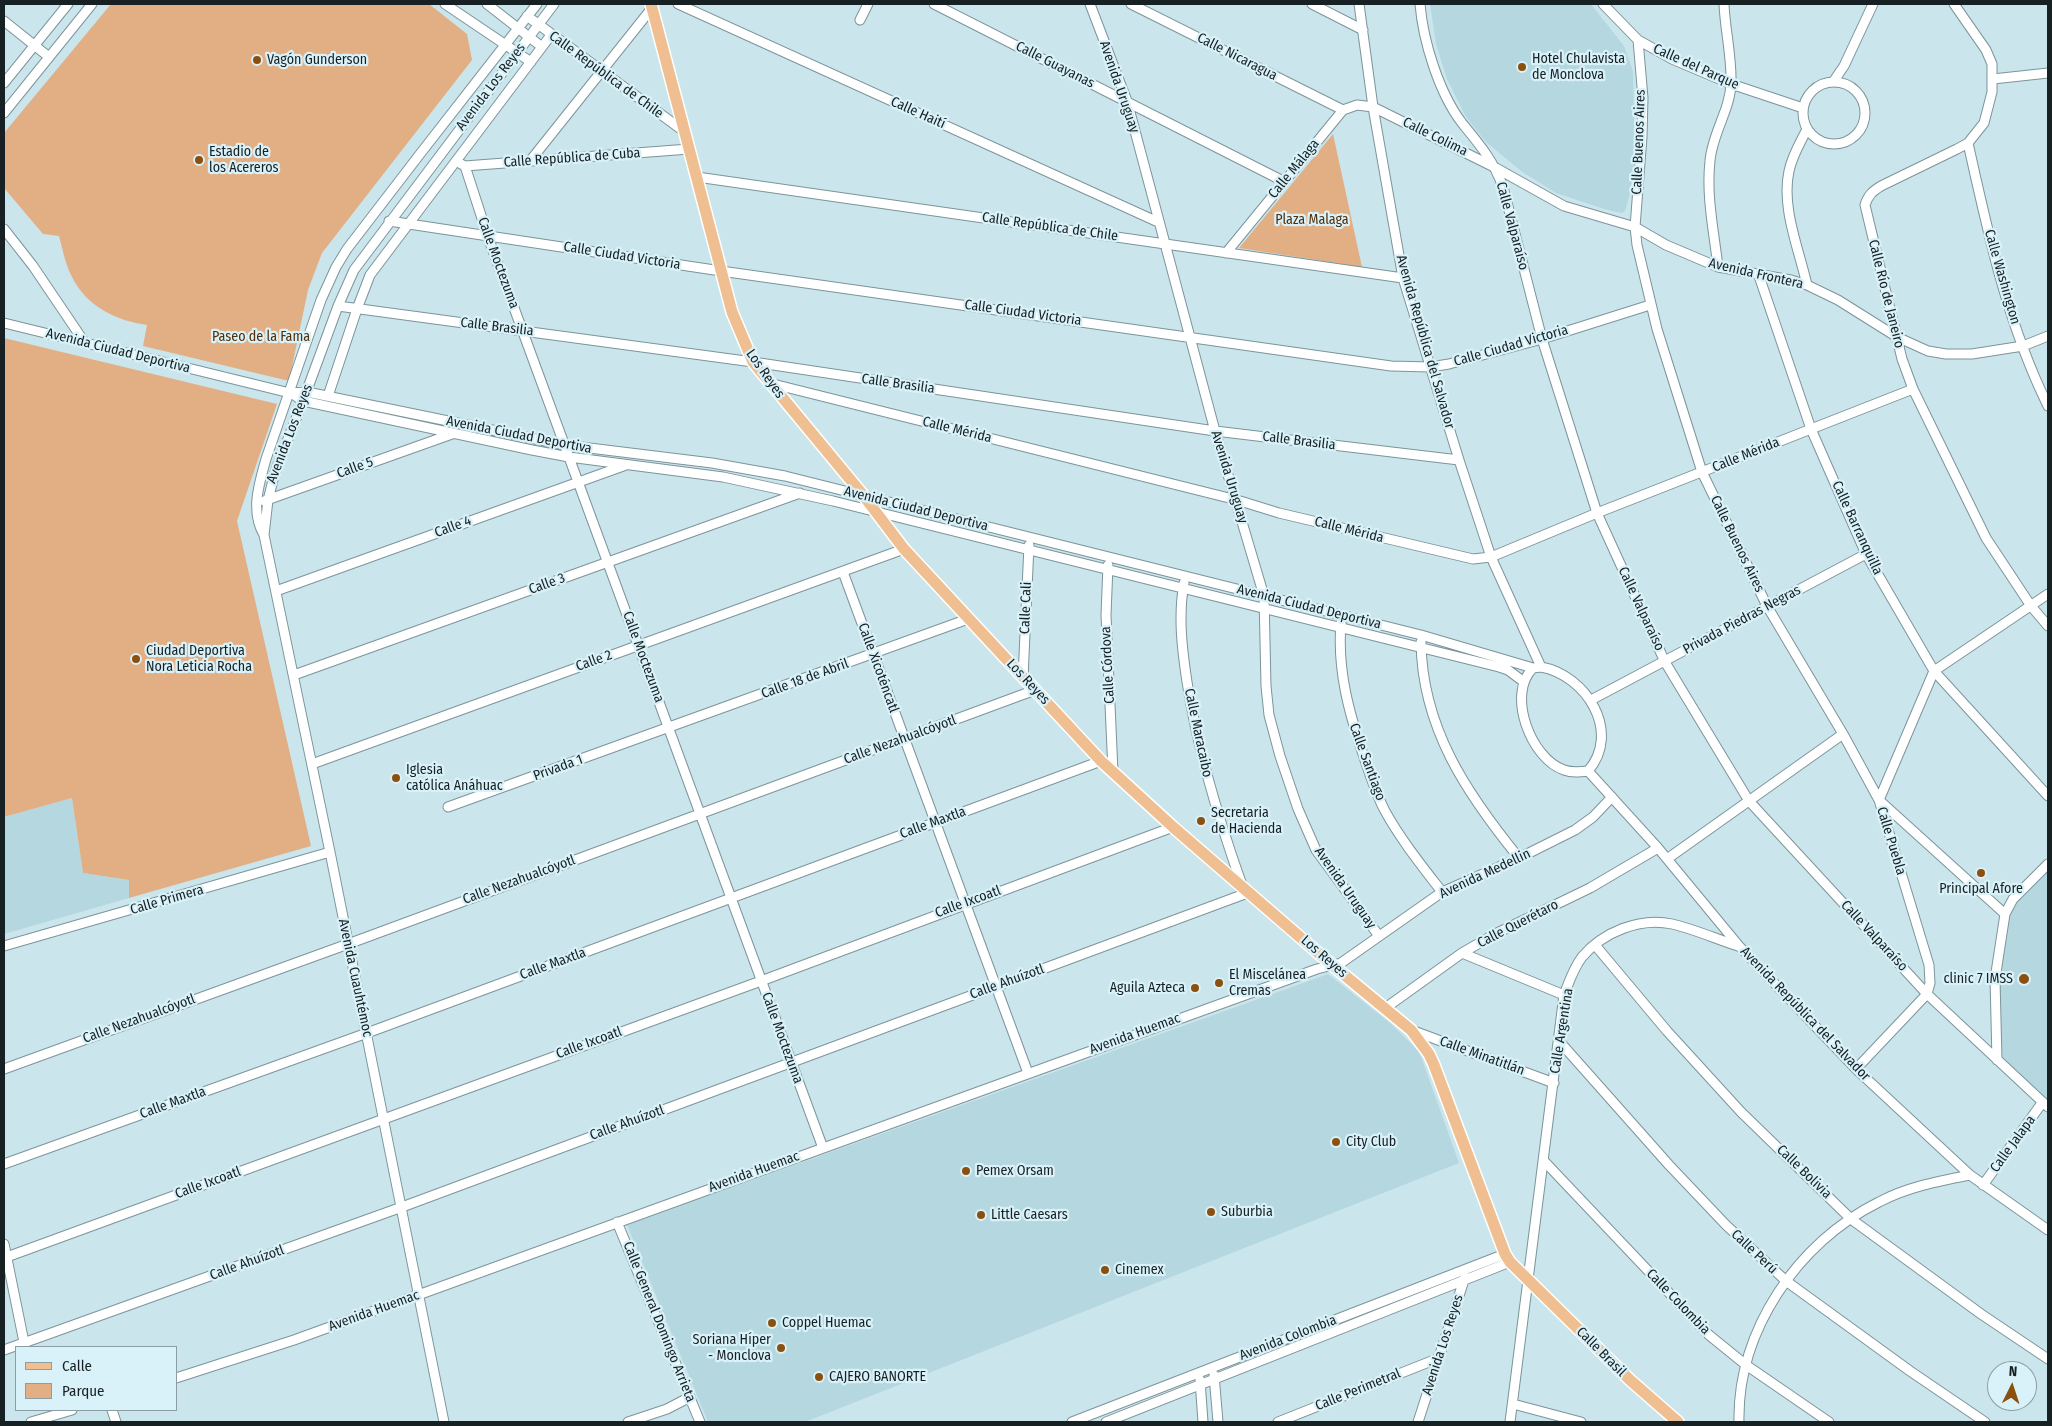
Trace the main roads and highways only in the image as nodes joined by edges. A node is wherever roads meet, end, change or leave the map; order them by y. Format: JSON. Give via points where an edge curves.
{"nodes":[{"id":1,"x":651,"y":6,"type":"edge"},
{"id":2,"x":1528,"y":1278,"type":"joint"},
{"id":3,"x":1678,"y":1422,"type":"edge"}],
"edges":[{"from":1,"to":2,"type":"main road","name":"Los Reyes","via":[[732,312],[754,362],[904,549],[1101,761],[1173,827],[1411,1030],[1434,1065],[1508,1258]]},
{"from":2,"to":3,"type":"main road","name":"Calle Brasil","via":[[1630,1380]]}]}
